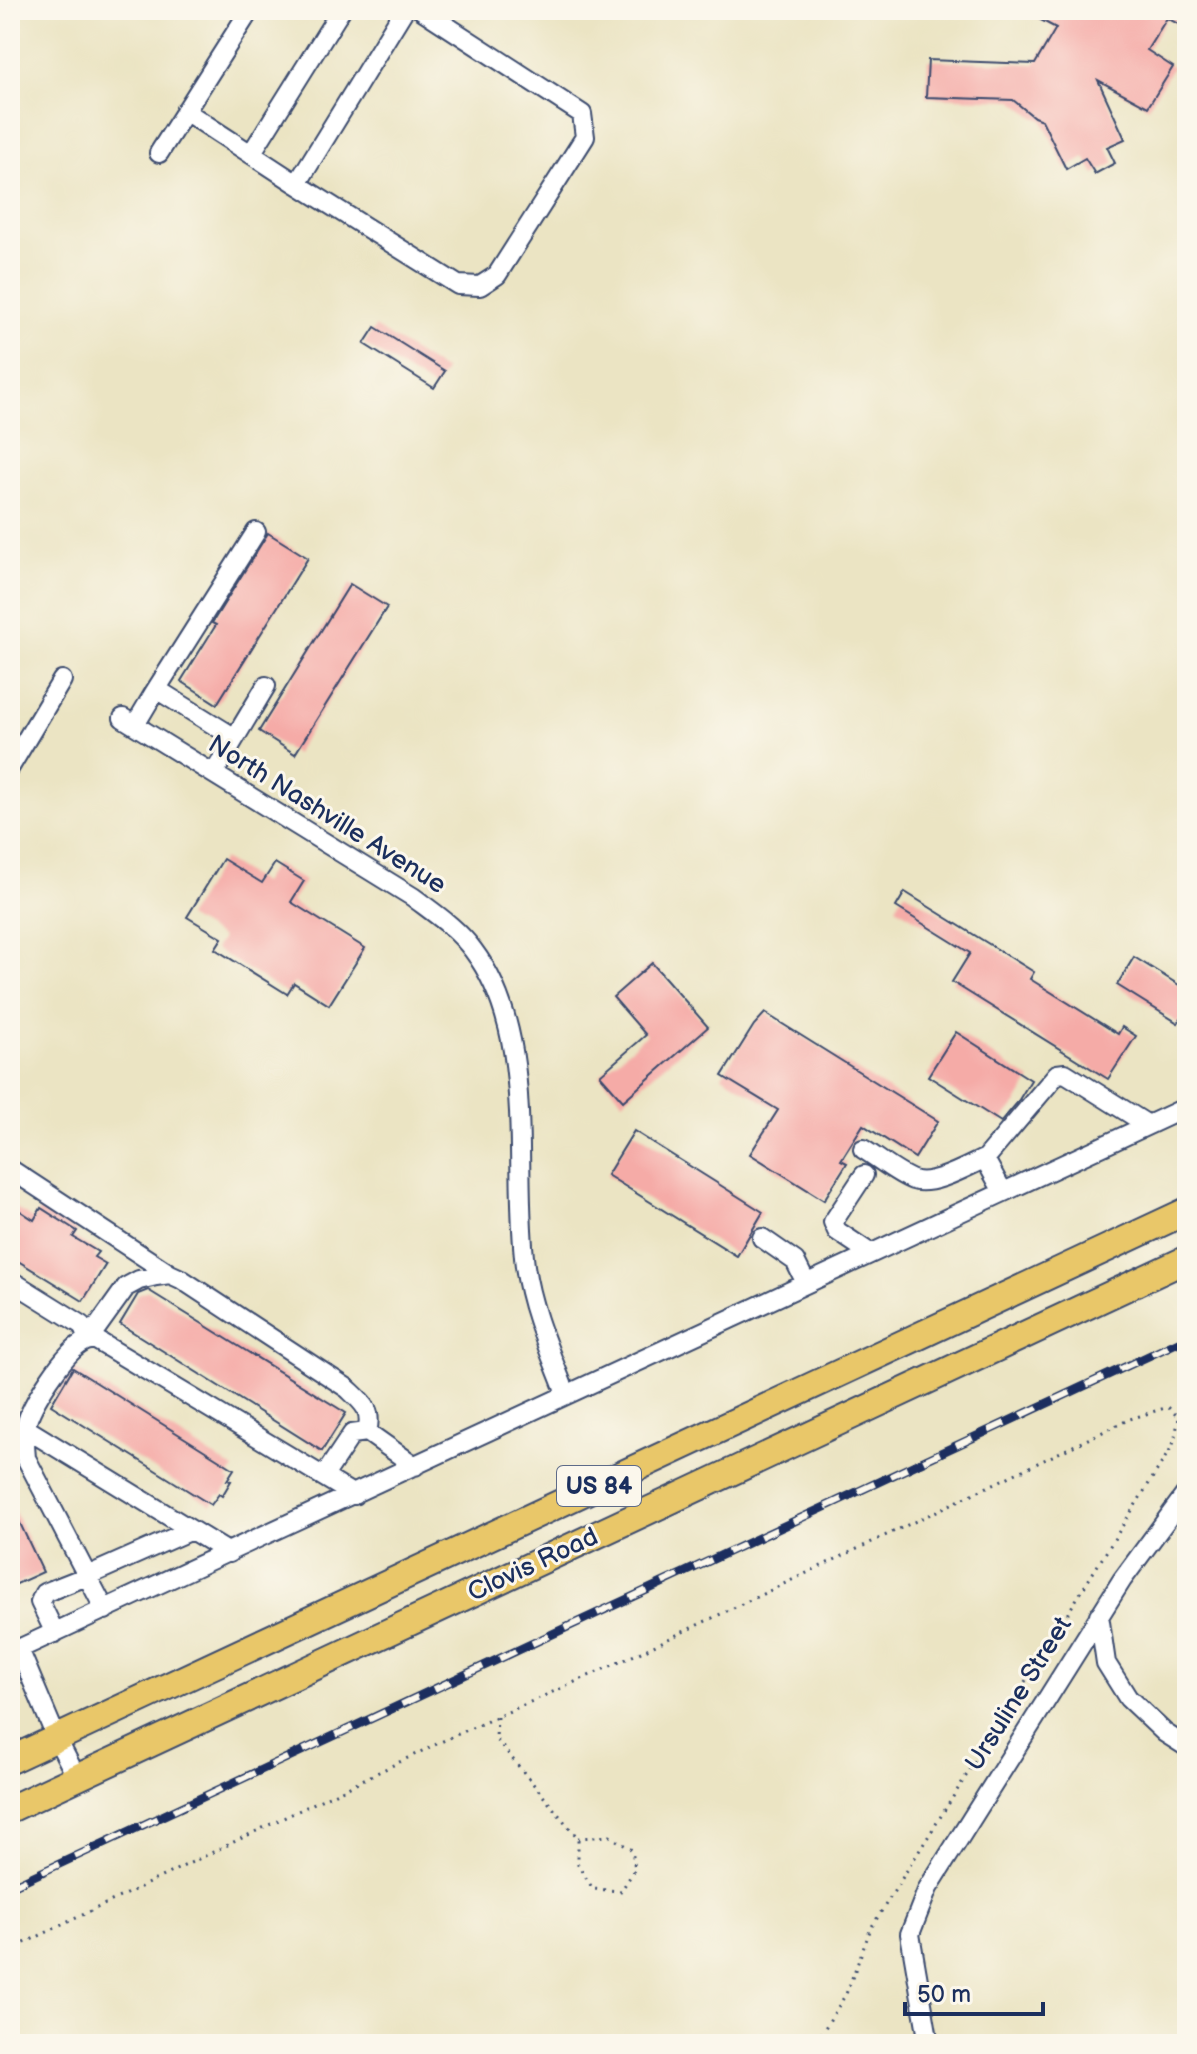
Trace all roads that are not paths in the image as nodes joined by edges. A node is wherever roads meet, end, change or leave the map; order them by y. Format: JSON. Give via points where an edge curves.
{"nodes":[{"id":1,"x":250,"y":10,"type":"edge"},
{"id":2,"x":341,"y":10,"type":"edge"},
{"id":3,"x":404,"y":10,"type":"edge"},
{"id":4,"x":422,"y":10,"type":"edge"},
{"id":5,"x":185,"y":111,"type":"junction"},
{"id":6,"x":159,"y":153,"type":"dead end"},
{"id":7,"x":251,"y":154,"type":"junction"},
{"id":8,"x":297,"y":184,"type":"junction"},
{"id":9,"x":256,"y":532,"type":"dead end"},
{"id":10,"x":62,"y":680,"type":"dead end"},
{"id":11,"x":266,"y":686,"type":"dead end"},
{"id":12,"x":154,"y":693,"type":"junction"},
{"id":13,"x":235,"y":738,"type":"junction"},
{"id":14,"x":10,"y":767,"type":"edge"},
{"id":15,"x":214,"y":773,"type":"junction"},
{"id":16,"x":1187,"y":1107,"type":"edge"},
{"id":17,"x":1148,"y":1125,"type":"junction"},
{"id":18,"x":863,"y":1149,"type":"dead end"},
{"id":19,"x":986,"y":1158,"type":"junction"},
{"id":20,"x":10,"y":1169,"type":"edge"},
{"id":21,"x":864,"y":1175,"type":"dead end"},
{"id":22,"x":1003,"y":1192,"type":"junction"},
{"id":23,"x":1187,"y":1211,"type":"edge"},
{"id":24,"x":762,"y":1238,"type":"dead end"},
{"id":25,"x":870,"y":1253,"type":"junction"},
{"id":26,"x":1187,"y":1259,"type":"edge"},
{"id":27,"x":170,"y":1274,"type":"junction"},
{"id":28,"x":10,"y":1280,"type":"edge"},
{"id":29,"x":806,"y":1283,"type":"junction"},
{"id":30,"x":88,"y":1340,"type":"junction"},
{"id":31,"x":566,"y":1394,"type":"junction"},
{"id":32,"x":25,"y":1428,"type":"junction"},
{"id":33,"x":367,"y":1432,"type":"junction"},
{"id":34,"x":415,"y":1466,"type":"junction"},
{"id":35,"x":324,"y":1476,"type":"junction"},
{"id":36,"x":1187,"y":1492,"type":"edge"},
{"id":37,"x":354,"y":1495,"type":"junction"},
{"id":38,"x":191,"y":1530,"type":"junction"},
{"id":39,"x":229,"y":1553,"type":"junction"},
{"id":40,"x":87,"y":1576,"type":"junction"},
{"id":41,"x":105,"y":1610,"type":"junction"},
{"id":42,"x":1099,"y":1615,"type":"junction"},
{"id":43,"x":55,"y":1633,"type":"junction"},
{"id":44,"x":14,"y":1651,"type":"edge"},
{"id":45,"x":56,"y":1737,"type":"junction"},
{"id":46,"x":1187,"y":1747,"type":"edge"},
{"id":47,"x":10,"y":1760,"type":"edge"},
{"id":48,"x":77,"y":1778,"type":"junction"},
{"id":49,"x":10,"y":1809,"type":"edge"},
{"id":50,"x":931,"y":2043,"type":"edge"}],
"edges":[{"from":1,"to":5,"type":"street"},
{"from":2,"to":7,"type":"street"},
{"from":3,"to":8,"type":"street"},
{"from":4,"to":8,"type":"street","via":[[582,114],[585,137],[497,275],[480,286],[458,285]]},
{"from":5,"to":6,"type":"street"},
{"from":5,"to":7,"type":"street"},
{"from":7,"to":8,"type":"street"},
{"from":9,"to":12,"type":"street"},
{"from":10,"to":14,"type":"street"},
{"from":11,"to":13,"type":"street"},
{"from":12,"to":13,"type":"street","via":[[161,692]]},
{"from":12,"to":15,"type":"street","name":"North Nashville Avenue","via":[[129,721]]},
{"from":13,"to":15,"type":"street"},
{"from":15,"to":31,"type":"street","name":"North Nashville Avenue","via":[[413,897],[446,921],[485,970],[512,1044],[529,1287]]},
{"from":16,"to":17,"type":"street"},
{"from":17,"to":19,"type":"street","via":[[1060,1072]]},
{"from":17,"to":22,"type":"street"},
{"from":18,"to":19,"type":"street","via":[[924,1182]]},
{"from":19,"to":22,"type":"street"},
{"from":20,"to":27,"type":"street"},
{"from":21,"to":25,"type":"street","via":[[833,1222],[837,1231]]},
{"from":22,"to":25,"type":"street"},
{"from":23,"to":45,"type":"highway","name":"Clovis Road","number":"US 84"},
{"from":24,"to":29,"type":"street","via":[[795,1261]]},
{"from":25,"to":29,"type":"street"},
{"from":26,"to":48,"type":"highway","name":"Clovis Road","number":"US 84"},
{"from":27,"to":30,"type":"street","via":[[126,1287]]},
{"from":27,"to":33,"type":"street","via":[[347,1388],[368,1412]]},
{"from":28,"to":30,"type":"street","via":[[82,1325]]},
{"from":29,"to":31,"type":"street"},
{"from":30,"to":32,"type":"street","via":[[56,1370],[31,1408]]},
{"from":30,"to":35,"type":"street"},
{"from":31,"to":34,"type":"street"},
{"from":32,"to":38,"type":"street"},
{"from":32,"to":40,"type":"street","via":[[26,1458]]},
{"from":33,"to":34,"type":"street"},
{"from":33,"to":35,"type":"street","via":[[352,1434]]},
{"from":34,"to":37,"type":"street"},
{"from":35,"to":37,"type":"street"},
{"from":36,"to":42,"type":"street","name":"Ursuline Street"},
{"from":37,"to":39,"type":"street"},
{"from":38,"to":39,"type":"street"},
{"from":38,"to":40,"type":"street"},
{"from":39,"to":41,"type":"street"},
{"from":40,"to":41,"type":"street"},
{"from":40,"to":43,"type":"street","via":[[41,1598]]},
{"from":41,"to":43,"type":"street"},
{"from":42,"to":46,"type":"street","via":[[1106,1663],[1128,1698]]},
{"from":42,"to":50,"type":"street","name":"Ursuline Street","via":[[928,1888],[910,1934]]},
{"from":43,"to":44,"type":"street"},
{"from":44,"to":45,"type":"street"},
{"from":45,"to":47,"type":"highway","name":"Clovis Road","number":"US 84"},
{"from":45,"to":48,"type":"street"},
{"from":48,"to":49,"type":"highway","name":"Clovis Road","number":"US 84"}]}
